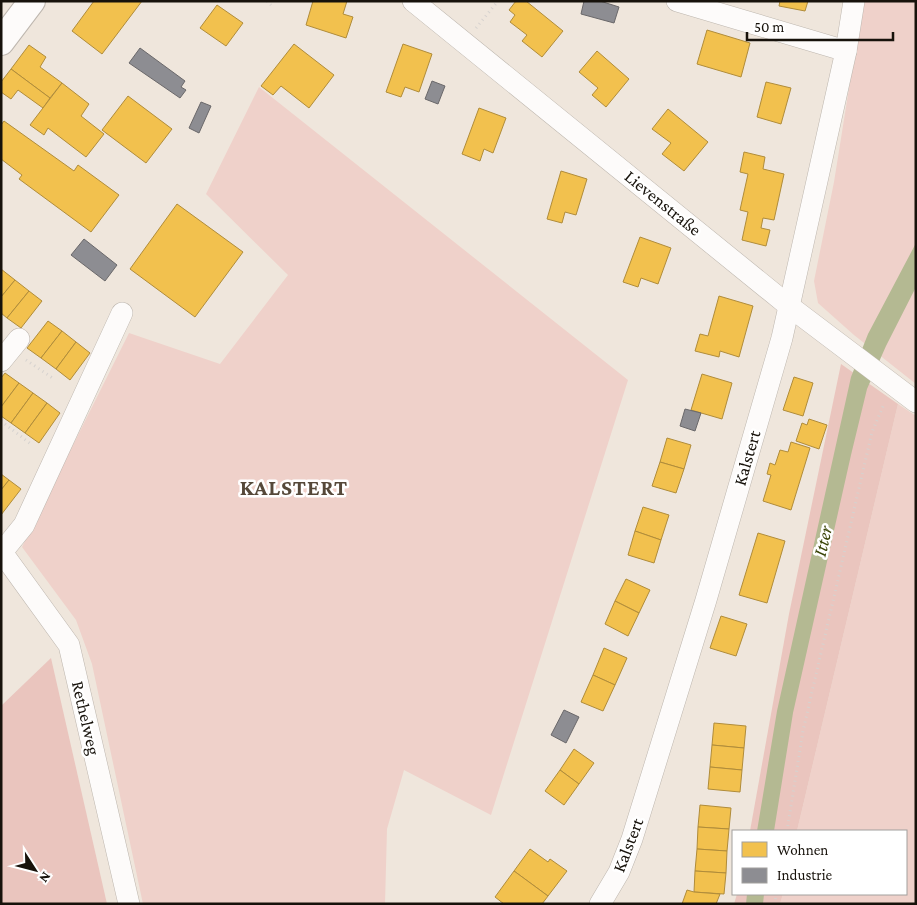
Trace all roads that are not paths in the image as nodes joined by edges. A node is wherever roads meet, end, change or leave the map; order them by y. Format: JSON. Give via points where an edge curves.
{"nodes":[{"id":1,"x":32,"y":1,"type":"edge"},
{"id":2,"x":413,"y":1,"type":"edge"},
{"id":3,"x":676,"y":1,"type":"edge"},
{"id":4,"x":854,"y":1,"type":"edge"},
{"id":5,"x":1,"y":42,"type":"edge"},
{"id":6,"x":846,"y":51,"type":"junction"},
{"id":7,"x":789,"y":306,"type":"junction"},
{"id":8,"x":122,"y":313,"type":"dead end"},
{"id":9,"x":916,"y":402,"type":"edge"},
{"id":10,"x":2,"y":551,"type":"edge"},
{"id":11,"x":129,"y":904,"type":"edge"},
{"id":12,"x":600,"y":904,"type":"edge"}],
"edges":[{"from":1,"to":5,"type":"main road"},
{"from":2,"to":7,"type":"street","name":"Lievenstraße"},
{"from":3,"to":6,"type":"street"},
{"from":4,"to":6,"type":"street","name":"Kalstert"},
{"from":6,"to":7,"type":"street","name":"Kalstert"},
{"from":7,"to":9,"type":"street","name":"Lievenstraße","via":[[847,350],[885,386]]},
{"from":7,"to":12,"type":"street","name":"Kalstert","via":[[706,600],[632,839],[619,872]]},
{"from":8,"to":10,"type":"street","via":[[24,525]]},
{"from":10,"to":11,"type":"street","name":"Rethelweg","via":[[69,645]]}]}
